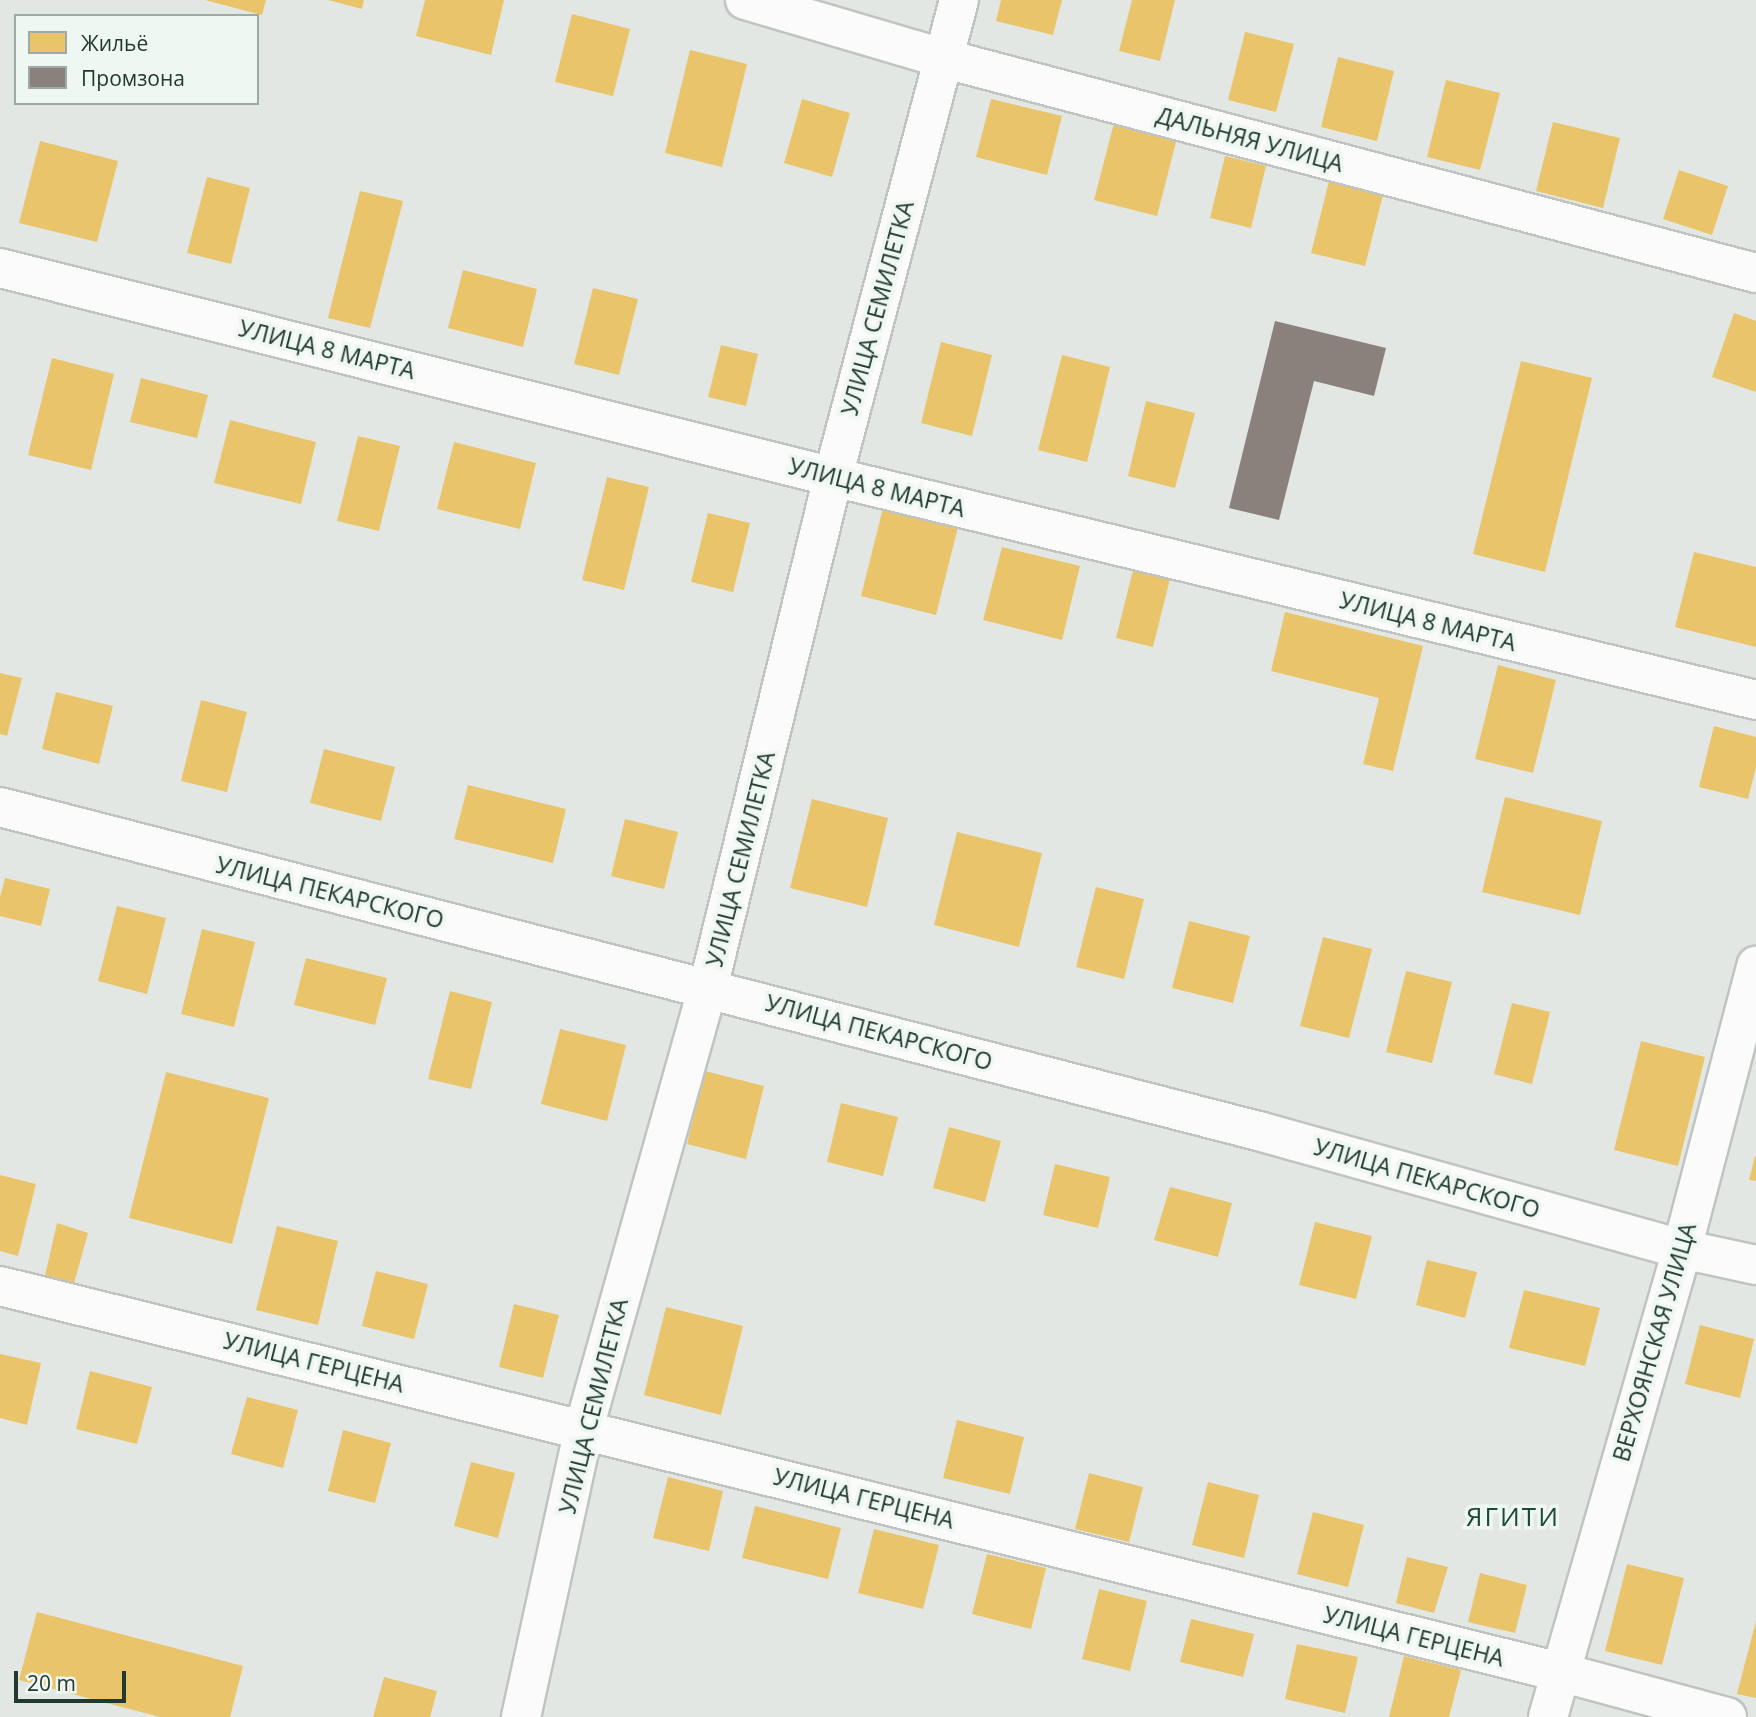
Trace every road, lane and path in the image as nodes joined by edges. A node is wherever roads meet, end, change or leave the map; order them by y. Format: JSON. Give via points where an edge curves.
{"nodes":[{"id":1,"x":746,"y":0,"type":"edge"},
{"id":2,"x":959,"y":0,"type":"edge"},
{"id":3,"x":942,"y":58,"type":"junction"},
{"id":4,"x":0,"y":268,"type":"edge"},
{"id":5,"x":1756,"y":273,"type":"edge"},
{"id":6,"x":834,"y":477,"type":"junction"},
{"id":7,"x":1756,"y":700,"type":"edge"},
{"id":8,"x":0,"y":807,"type":"edge"},
{"id":9,"x":1756,"y":966,"type":"edge"},
{"id":10,"x":708,"y":988,"type":"junction"},
{"id":11,"x":1682,"y":1249,"type":"junction"},
{"id":12,"x":1756,"y":1265,"type":"edge"},
{"id":13,"x":0,"y":1286,"type":"edge"},
{"id":14,"x":584,"y":1428,"type":"junction"},
{"id":15,"x":1560,"y":1672,"type":"junction"},
{"id":16,"x":521,"y":1717,"type":"edge"},
{"id":17,"x":1548,"y":1717,"type":"edge"},
{"id":18,"x":1727,"y":1717,"type":"edge"}],
"edges":[{"from":1,"to":3,"type":"street","name":"ДАЛЬНЯЯ УЛИЦА"},
{"from":2,"to":3,"type":"street","name":"УЛИЦА СЕМИЛЕТКА"},
{"from":3,"to":5,"type":"street","name":"ДАЛЬНЯЯ УЛИЦА"},
{"from":3,"to":6,"type":"street","name":"УЛИЦА СЕМИЛЕТКА"},
{"from":4,"to":6,"type":"street","name":"УЛИЦА 8 МАРТА"},
{"from":6,"to":7,"type":"street","name":"УЛИЦА 8 МАРТА"},
{"from":6,"to":10,"type":"street","name":"УЛИЦА СЕМИЛЕТКА"},
{"from":8,"to":10,"type":"street","name":"УЛИЦА ПЕКАРСКОГО"},
{"from":9,"to":11,"type":"street","name":"ВЕРХОЯНСКАЯ УЛИЦА"},
{"from":10,"to":11,"type":"street","name":"УЛИЦА ПЕКАРСКОГО","via":[[1248,1128]]},
{"from":10,"to":14,"type":"street","name":"УЛИЦА СЕМИЛЕТКА"},
{"from":11,"to":12,"type":"street","name":"УЛИЦА ПЕКАРСКОГО"},
{"from":11,"to":15,"type":"street","name":"ВЕРХОЯНСКАЯ УЛИЦА"},
{"from":13,"to":14,"type":"street","name":"УЛИЦА ГЕРЦЕНА"},
{"from":14,"to":15,"type":"street","name":"УЛИЦА ГЕРЦЕНА"},
{"from":14,"to":16,"type":"street","name":"УЛИЦА СЕМИЛЕТКА"},
{"from":15,"to":17,"type":"street","name":"ВЕРХОЯНСКАЯ УЛИЦА"},
{"from":15,"to":18,"type":"street","name":"УЛИЦА ГЕРЦЕНА"}]}
